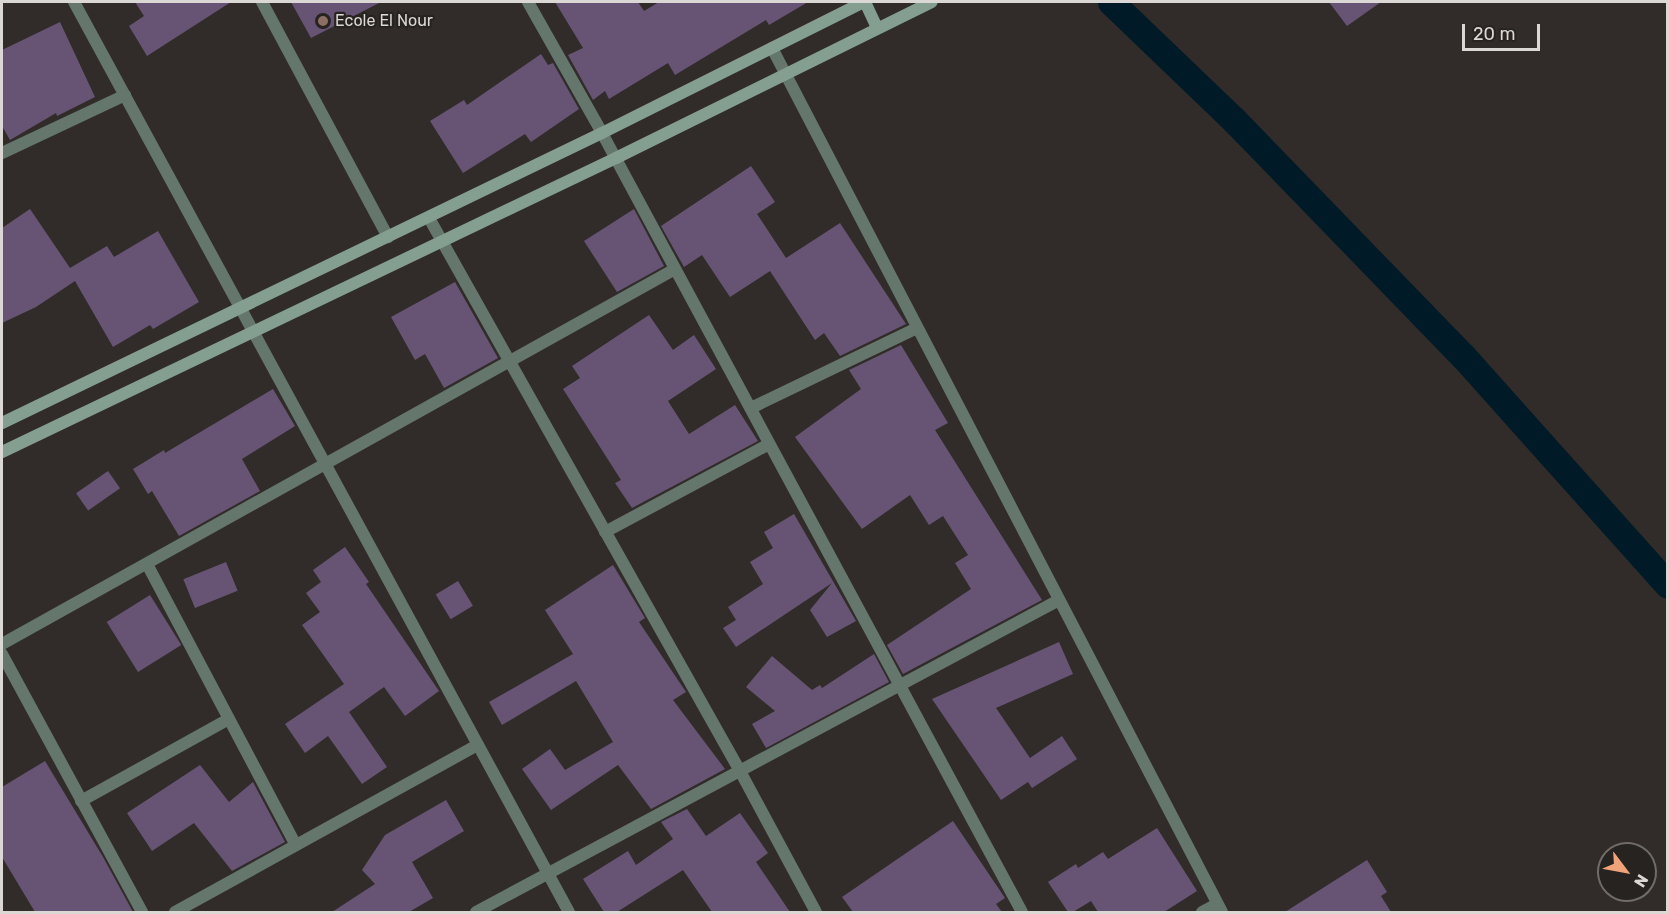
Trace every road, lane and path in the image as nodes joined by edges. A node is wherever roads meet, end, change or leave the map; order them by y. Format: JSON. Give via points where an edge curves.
{"nodes":[{"id":1,"x":74,"y":2,"type":"edge"},
{"id":2,"x":262,"y":2,"type":"edge"},
{"id":3,"x":528,"y":2,"type":"edge"},
{"id":4,"x":865,"y":2,"type":"edge"},
{"id":5,"x":931,"y":2,"type":"edge"},
{"id":6,"x":877,"y":28,"type":"junction"},
{"id":7,"x":772,"y":48,"type":"junction"},
{"id":8,"x":785,"y":74,"type":"junction"},
{"id":9,"x":125,"y":95,"type":"junction"},
{"id":10,"x":602,"y":133,"type":"junction"},
{"id":11,"x":2,"y":153,"type":"edge"},
{"id":12,"x":616,"y":158,"type":"junction"},
{"id":13,"x":429,"y":218,"type":"junction"},
{"id":14,"x":388,"y":237,"type":"junction"},
{"id":15,"x":442,"y":241,"type":"junction"},
{"id":16,"x":675,"y":269,"type":"junction"},
{"id":17,"x":242,"y":309,"type":"junction"},
{"id":18,"x":917,"y":328,"type":"junction"},
{"id":19,"x":254,"y":331,"type":"junction"},
{"id":20,"x":511,"y":363,"type":"junction"},
{"id":21,"x":751,"y":408,"type":"junction"},
{"id":22,"x":2,"y":423,"type":"edge"},
{"id":23,"x":769,"y":444,"type":"junction"},
{"id":24,"x":2,"y":452,"type":"edge"},
{"id":25,"x":326,"y":464,"type":"junction"},
{"id":26,"x":605,"y":532,"type":"junction"},
{"id":27,"x":147,"y":564,"type":"junction"},
{"id":28,"x":1059,"y":600,"type":"junction"},
{"id":29,"x":2,"y":644,"type":"edge"},
{"id":30,"x":2,"y":654,"type":"edge"},
{"id":31,"x":900,"y":686,"type":"junction"},
{"id":32,"x":229,"y":719,"type":"junction"},
{"id":33,"x":478,"y":745,"type":"junction"},
{"id":34,"x":740,"y":771,"type":"junction"},
{"id":35,"x":81,"y":801,"type":"junction"},
{"id":36,"x":296,"y":846,"type":"junction"},
{"id":37,"x":548,"y":874,"type":"junction"},
{"id":38,"x":1219,"y":908,"type":"edge"},
{"id":39,"x":142,"y":912,"type":"edge"},
{"id":40,"x":175,"y":912,"type":"edge"},
{"id":41,"x":476,"y":912,"type":"edge"},
{"id":42,"x":568,"y":912,"type":"edge"},
{"id":43,"x":816,"y":912,"type":"edge"},
{"id":44,"x":1022,"y":912,"type":"edge"},
{"id":45,"x":1202,"y":912,"type":"edge"}],
"edges":[{"from":1,"to":9,"type":"street"},
{"from":2,"to":14,"type":"street"},
{"from":3,"to":10,"type":"street"},
{"from":4,"to":6,"type":"main road"},
{"from":4,"to":7,"type":"main road"},
{"from":5,"to":6,"type":"main road"},
{"from":6,"to":8,"type":"main road"},
{"from":7,"to":8,"type":"street"},
{"from":7,"to":10,"type":"main road"},
{"from":8,"to":12,"type":"main road"},
{"from":8,"to":18,"type":"street"},
{"from":9,"to":11,"type":"street"},
{"from":9,"to":17,"type":"street"},
{"from":10,"to":12,"type":"street"},
{"from":10,"to":13,"type":"main road"},
{"from":12,"to":15,"type":"main road"},
{"from":12,"to":16,"type":"street"},
{"from":13,"to":14,"type":"main road"},
{"from":13,"to":15,"type":"street"},
{"from":14,"to":17,"type":"main road"},
{"from":15,"to":19,"type":"main road"},
{"from":15,"to":20,"type":"street"},
{"from":16,"to":20,"type":"street"},
{"from":16,"to":21,"type":"street"},
{"from":17,"to":19,"type":"street"},
{"from":17,"to":22,"type":"main road"},
{"from":18,"to":21,"type":"street"},
{"from":18,"to":28,"type":"street"},
{"from":19,"to":24,"type":"main road"},
{"from":19,"to":25,"type":"street"},
{"from":20,"to":25,"type":"street"},
{"from":20,"to":26,"type":"street"},
{"from":21,"to":23,"type":"street"},
{"from":23,"to":26,"type":"street"},
{"from":23,"to":31,"type":"street"},
{"from":25,"to":27,"type":"street"},
{"from":25,"to":33,"type":"street"},
{"from":26,"to":34,"type":"street"},
{"from":27,"to":29,"type":"street"},
{"from":27,"to":32,"type":"street"},
{"from":28,"to":31,"type":"street"},
{"from":28,"to":38,"type":"street"},
{"from":30,"to":35,"type":"street"},
{"from":31,"to":34,"type":"street"},
{"from":31,"to":44,"type":"street"},
{"from":32,"to":35,"type":"street"},
{"from":32,"to":36,"type":"street"},
{"from":33,"to":36,"type":"street"},
{"from":33,"to":37,"type":"street"},
{"from":34,"to":37,"type":"street"},
{"from":34,"to":43,"type":"street"},
{"from":35,"to":39,"type":"street"},
{"from":36,"to":40,"type":"street"},
{"from":37,"to":41,"type":"street"},
{"from":37,"to":42,"type":"street"},
{"from":38,"to":45,"type":"street"}]}
